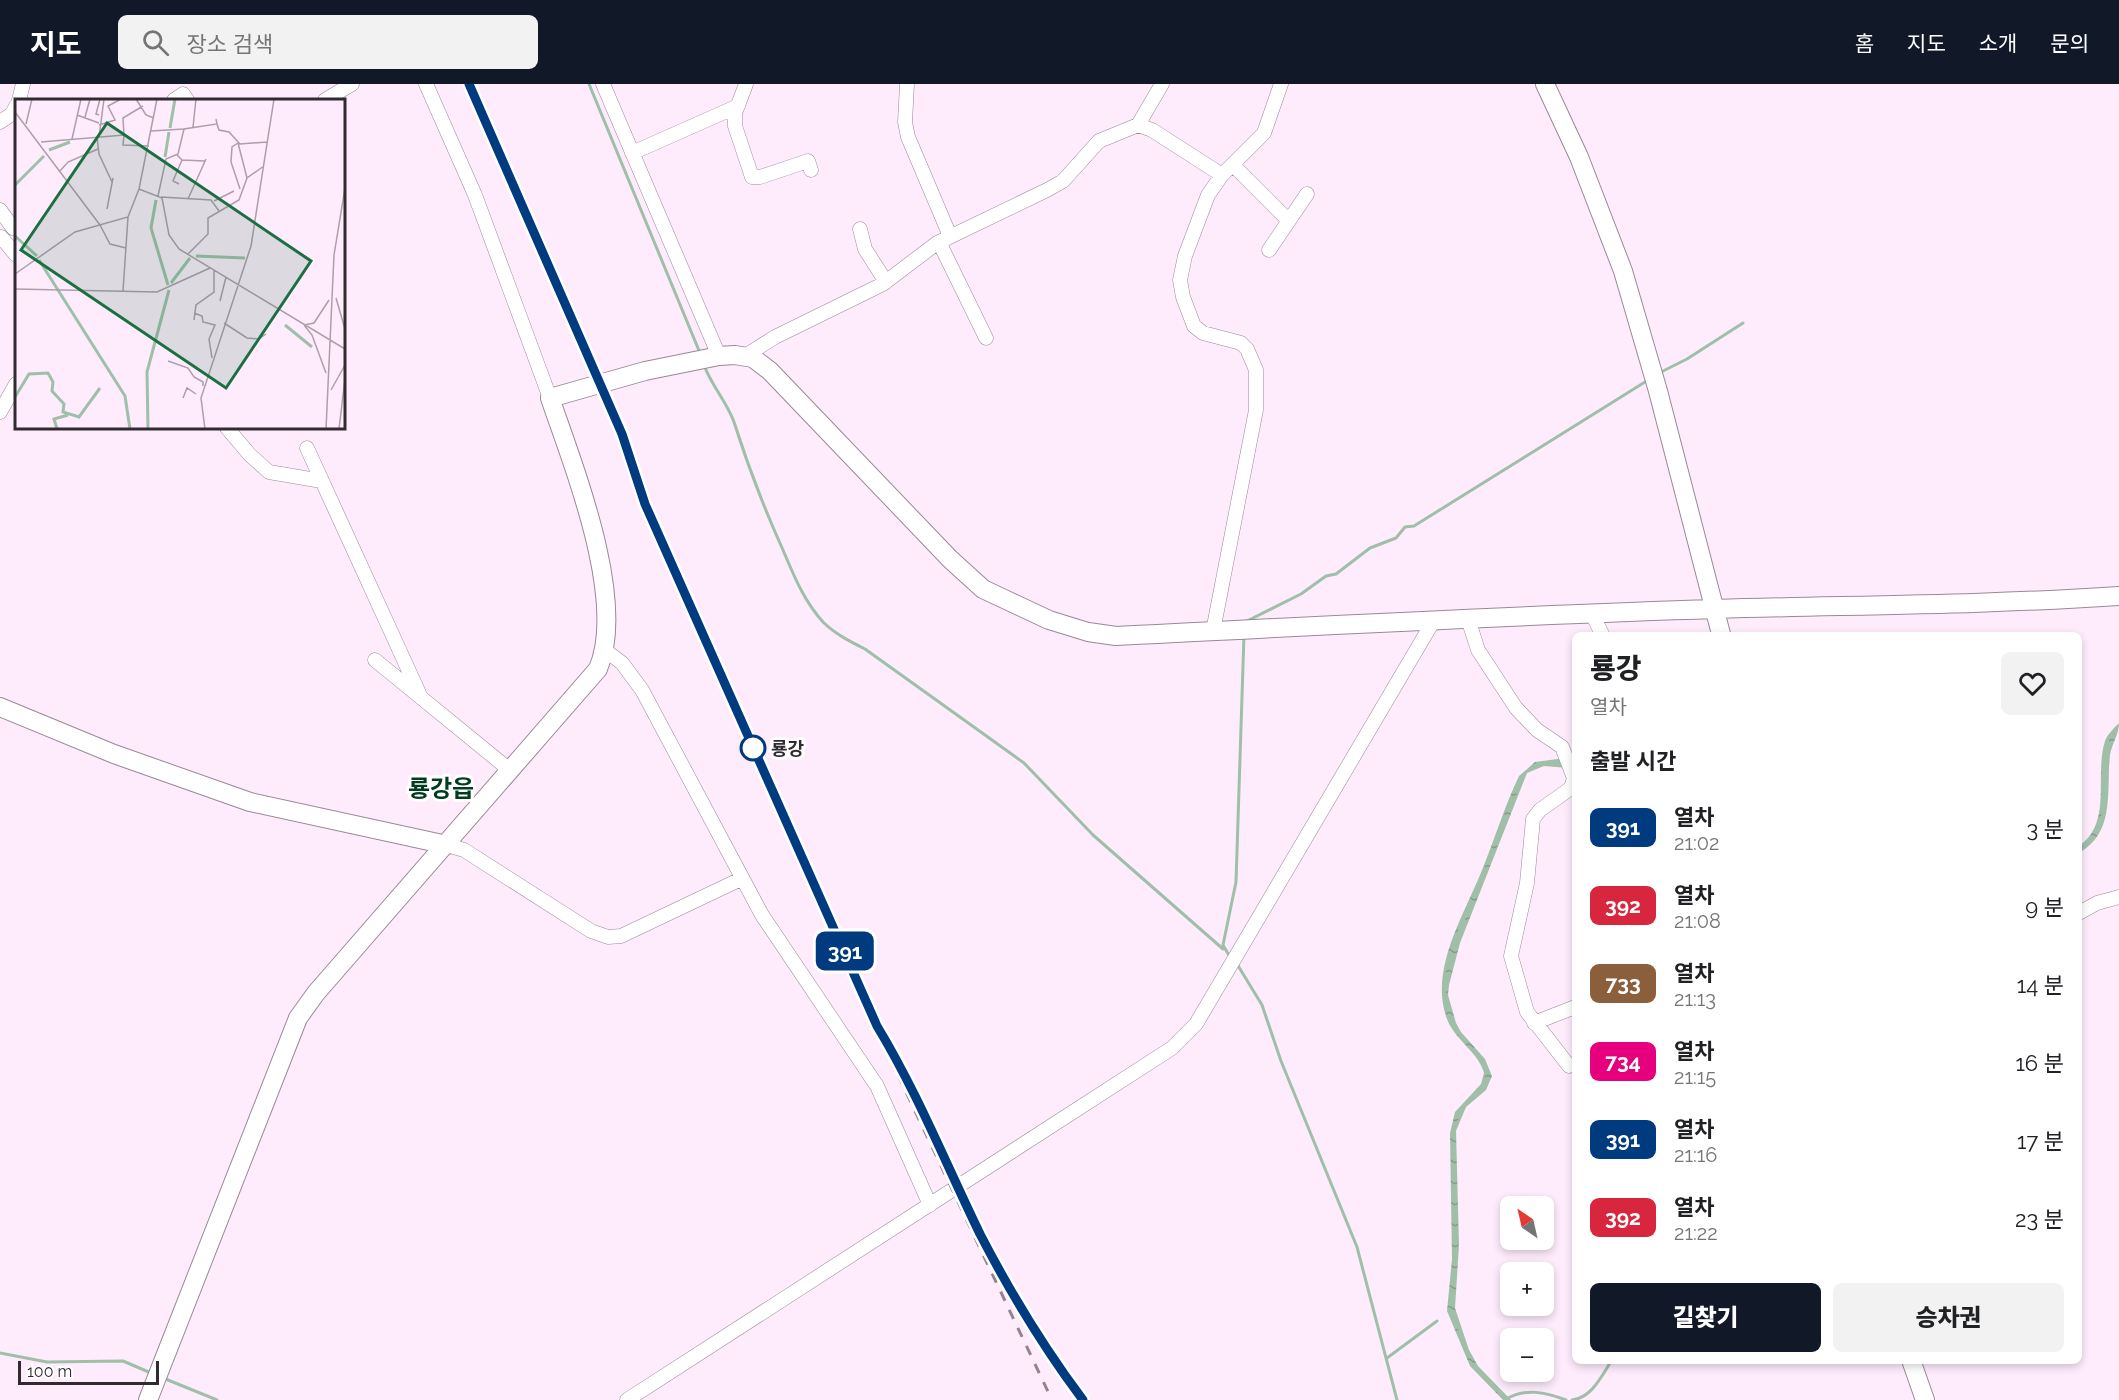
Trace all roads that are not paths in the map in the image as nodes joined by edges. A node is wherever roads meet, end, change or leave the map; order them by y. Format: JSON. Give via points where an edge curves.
{"nodes":[{"id":1,"x":23,"y":84,"type":"edge"},
{"id":2,"x":352,"y":84,"type":"edge"},
{"id":3,"x":426,"y":84,"type":"edge"},
{"id":4,"x":603,"y":84,"type":"edge"},
{"id":5,"x":746,"y":84,"type":"edge"},
{"id":6,"x":908,"y":84,"type":"edge"},
{"id":7,"x":1162,"y":84,"type":"edge"},
{"id":8,"x":1281,"y":84,"type":"edge"},
{"id":9,"x":1545,"y":84,"type":"edge"},
{"id":10,"x":18,"y":99,"type":"edge"},
{"id":11,"x":327,"y":99,"type":"edge"},
{"id":12,"x":738,"y":106,"type":"junction"},
{"id":13,"x":15,"y":108,"type":"edge"},
{"id":14,"x":0,"y":122,"type":"edge"},
{"id":15,"x":1138,"y":125,"type":"junction"},
{"id":16,"x":632,"y":153,"type":"junction"},
{"id":17,"x":1233,"y":165,"type":"junction"},
{"id":18,"x":811,"y":170,"type":"dead end"},
{"id":19,"x":1222,"y":175,"type":"junction"},
{"id":20,"x":1307,"y":194,"type":"dead end"},
{"id":21,"x":0,"y":210,"type":"edge"},
{"id":22,"x":1289,"y":221,"type":"junction"},
{"id":23,"x":860,"y":229,"type":"dead end"},
{"id":24,"x":8,"y":232,"type":"edge"},
{"id":25,"x":944,"y":239,"type":"junction"},
{"id":26,"x":1269,"y":250,"type":"dead end"},
{"id":27,"x":15,"y":252,"type":"edge"},
{"id":28,"x":886,"y":282,"type":"junction"},
{"id":29,"x":986,"y":338,"type":"dead end"},
{"id":30,"x":745,"y":357,"type":"junction"},
{"id":31,"x":708,"y":358,"type":"junction"},
{"id":32,"x":15,"y":386,"type":"edge"},
{"id":33,"x":550,"y":398,"type":"junction"},
{"id":34,"x":0,"y":412,"type":"edge"},
{"id":35,"x":228,"y":429,"type":"edge"},
{"id":36,"x":307,"y":448,"type":"dead end"},
{"id":37,"x":322,"y":480,"type":"junction"},
{"id":38,"x":2119,"y":596,"type":"edge"},
{"id":39,"x":1715,"y":609,"type":"junction"},
{"id":40,"x":1592,"y":614,"type":"junction"},
{"id":41,"x":1468,"y":619,"type":"junction"},
{"id":42,"x":1434,"y":620,"type":"junction"},
{"id":43,"x":1213,"y":631,"type":"junction"},
{"id":44,"x":1601,"y":632,"type":"edge"},
{"id":45,"x":1721,"y":632,"type":"edge"},
{"id":46,"x":606,"y":651,"type":"junction"},
{"id":47,"x":375,"y":660,"type":"dead end"},
{"id":48,"x":419,"y":693,"type":"junction"},
{"id":49,"x":0,"y":707,"type":"edge"},
{"id":50,"x":1572,"y":770,"type":"edge"},
{"id":51,"x":511,"y":771,"type":"junction"},
{"id":52,"x":1572,"y":785,"type":"edge"},
{"id":53,"x":447,"y":845,"type":"junction"},
{"id":54,"x":741,"y":879,"type":"junction"},
{"id":55,"x":2119,"y":897,"type":"edge"},
{"id":56,"x":2082,"y":912,"type":"edge"},
{"id":57,"x":1572,"y":1008,"type":"edge"},
{"id":58,"x":1534,"y":1023,"type":"junction"},
{"id":59,"x":1569,"y":1066,"type":"dead end"},
{"id":60,"x":930,"y":1205,"type":"junction"},
{"id":61,"x":1912,"y":1364,"type":"edge"},
{"id":62,"x":148,"y":1397,"type":"edge"},
{"id":63,"x":627,"y":1400,"type":"edge"},
{"id":64,"x":1925,"y":1400,"type":"edge"}],
"edges":[{"from":1,"to":10,"type":"street"},
{"from":2,"to":11,"type":"street"},
{"from":3,"to":33,"type":"street","via":[[475,195]]},
{"from":4,"to":16,"type":"street"},
{"from":5,"to":12,"type":"street"},
{"from":6,"to":25,"type":"street","via":[[904,122]]},
{"from":7,"to":15,"type":"street"},
{"from":8,"to":17,"type":"street","via":[[1264,133]]},
{"from":9,"to":39,"type":"main road","via":[[1579,157],[1623,272]]},
{"from":12,"to":16,"type":"street"},
{"from":12,"to":18,"type":"street","via":[[735,126],[752,177],[808,161]]},
{"from":13,"to":14,"type":"street"},
{"from":15,"to":19,"type":"street"},
{"from":15,"to":25,"type":"street","via":[[1099,141],[1063,181]]},
{"from":16,"to":31,"type":"street"},
{"from":17,"to":19,"type":"street"},
{"from":17,"to":22,"type":"street"},
{"from":19,"to":43,"type":"street","via":[[1204,206],[1180,280],[1194,326],[1203,333],[1241,343],[1256,370],[1256,410]]},
{"from":20,"to":22,"type":"street"},
{"from":21,"to":24,"type":"street"},
{"from":22,"to":26,"type":"street"},
{"from":23,"to":28,"type":"street","via":[[865,249]]},
{"from":24,"to":27,"type":"street"},
{"from":25,"to":28,"type":"street"},
{"from":25,"to":29,"type":"street"},
{"from":28,"to":30,"type":"street","via":[[775,337]]},
{"from":30,"to":31,"type":"main road"},
{"from":30,"to":43,"type":"main road","via":[[753,358],[770,371],[950,559],[983,588],[1049,620],[1088,632],[1116,636]]},
{"from":31,"to":33,"type":"main road"},
{"from":32,"to":34,"type":"street"},
{"from":33,"to":46,"type":"main road","via":[[598,548]]},
{"from":35,"to":37,"type":"street","via":[[269,472]]},
{"from":36,"to":37,"type":"street"},
{"from":37,"to":48,"type":"street"},
{"from":38,"to":39,"type":"main road","via":[[2016,603]]},
{"from":39,"to":40,"type":"main road"},
{"from":39,"to":45,"type":"main road"},
{"from":40,"to":41,"type":"main road"},
{"from":40,"to":44,"type":"street"},
{"from":41,"to":42,"type":"main road"},
{"from":41,"to":50,"type":"street","via":[[1478,650],[1516,708],[1537,730],[1562,747]]},
{"from":42,"to":43,"type":"main road"},
{"from":42,"to":60,"type":"street","via":[[1196,1024],[1172,1048]]},
{"from":46,"to":51,"type":"main road","via":[[598,669]]},
{"from":46,"to":54,"type":"street","via":[[622,663],[642,690]]},
{"from":47,"to":48,"type":"street"},
{"from":48,"to":51,"type":"street"},
{"from":49,"to":53,"type":"main road","via":[[114,754],[250,802]]},
{"from":51,"to":53,"type":"main road"},
{"from":52,"to":58,"type":"street","via":[[1533,819],[1524,902],[1511,948],[1512,966]]},
{"from":53,"to":54,"type":"street","via":[[464,850],[591,931],[608,937],[621,936]]},
{"from":53,"to":62,"type":"main road","via":[[298,1018]]},
{"from":54,"to":60,"type":"street","via":[[787,955],[877,1086]]},
{"from":55,"to":56,"type":"street"},
{"from":57,"to":58,"type":"street"},
{"from":58,"to":59,"type":"street"},
{"from":60,"to":63,"type":"street"},
{"from":61,"to":64,"type":"main road"}]}
